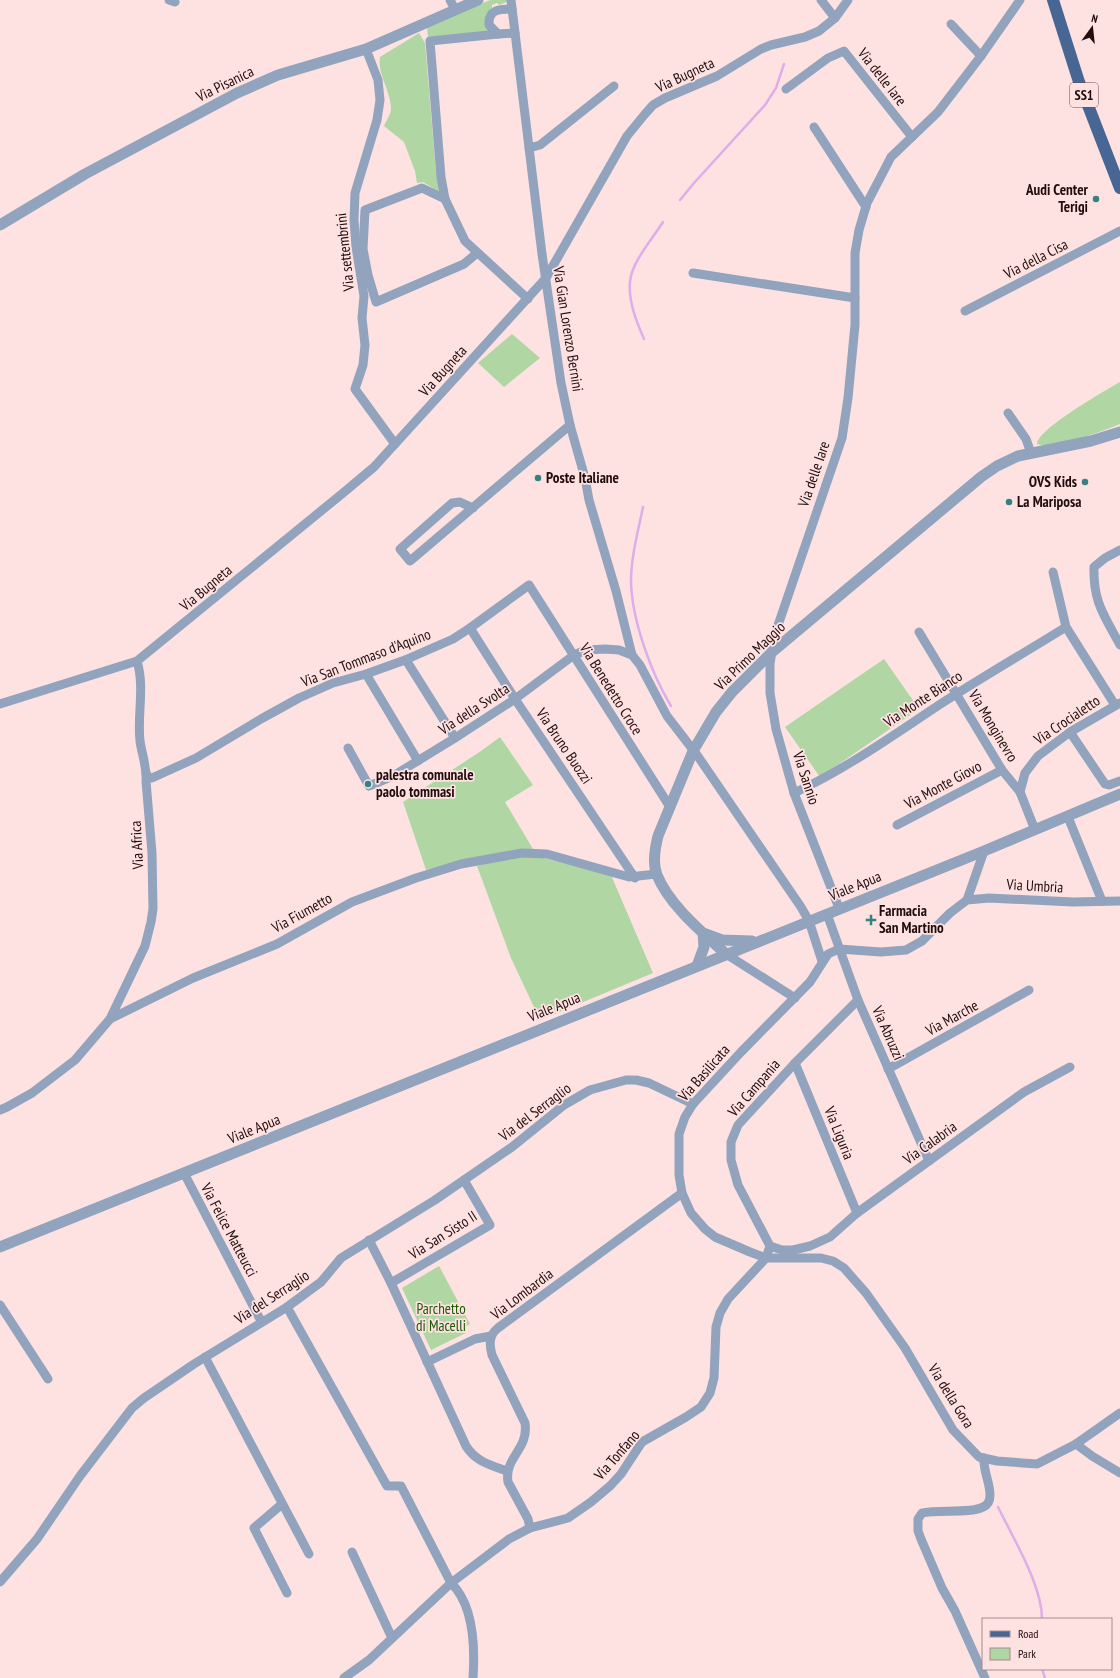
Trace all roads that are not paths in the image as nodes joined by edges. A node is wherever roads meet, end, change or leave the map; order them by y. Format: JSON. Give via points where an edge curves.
{"nodes":[{"id":1,"x":478,"y":0,"type":"edge"},
{"id":2,"x":821,"y":0,"type":"edge"},
{"id":3,"x":848,"y":0,"type":"edge"},
{"id":4,"x":1020,"y":0,"type":"edge"},
{"id":5,"x":1053,"y":0,"type":"edge"},
{"id":6,"x":512,"y":4,"type":"edge"},
{"id":7,"x":452,"y":5,"type":"edge"},
{"id":8,"x":835,"y":18,"type":"junction"},
{"id":9,"x":951,"y":24,"type":"dead end"},
{"id":10,"x":515,"y":33,"type":"junction"},
{"id":11,"x":498,"y":34,"type":"junction"},
{"id":12,"x":366,"y":49,"type":"junction"},
{"id":13,"x":981,"y":56,"type":"junction"},
{"id":14,"x":614,"y":86,"type":"dead end"},
{"id":15,"x":786,"y":89,"type":"dead end"},
{"id":16,"x":814,"y":127,"type":"dead end"},
{"id":17,"x":912,"y":137,"type":"junction"},
{"id":18,"x":529,"y":148,"type":"junction"},
{"id":19,"x":1120,"y":188,"type":"edge"},
{"id":20,"x":445,"y":199,"type":"junction"},
{"id":21,"x":866,"y":206,"type":"junction"},
{"id":22,"x":0,"y":226,"type":"edge"},
{"id":23,"x":1120,"y":231,"type":"edge"},
{"id":24,"x":477,"y":253,"type":"junction"},
{"id":25,"x":693,"y":273,"type":"dead end"},
{"id":26,"x":546,"y":278,"type":"junction"},
{"id":27,"x":855,"y":298,"type":"junction"},
{"id":28,"x":528,"y":299,"type":"junction"},
{"id":29,"x":965,"y":311,"type":"dead end"},
{"id":30,"x":1008,"y":413,"type":"dead end"},
{"id":31,"x":570,"y":425,"type":"junction"},
{"id":32,"x":1120,"y":432,"type":"edge"},
{"id":33,"x":395,"y":444,"type":"junction"},
{"id":34,"x":1031,"y":453,"type":"junction"},
{"id":35,"x":473,"y":508,"type":"junction"},
{"id":36,"x":1120,"y":550,"type":"edge"},
{"id":37,"x":1053,"y":572,"type":"dead end"},
{"id":38,"x":529,"y":586,"type":"joint"},
{"id":39,"x":1066,"y":627,"type":"junction"},
{"id":40,"x":470,"y":628,"type":"junction"},
{"id":41,"x":919,"y":632,"type":"dead end"},
{"id":42,"x":1120,"y":645,"type":"edge"},
{"id":43,"x":772,"y":652,"type":"junction"},
{"id":44,"x":574,"y":654,"type":"junction"},
{"id":45,"x":632,"y":655,"type":"junction"},
{"id":46,"x":406,"y":660,"type":"junction"},
{"id":47,"x":137,"y":661,"type":"junction"},
{"id":48,"x":366,"y":674,"type":"junction"},
{"id":49,"x":957,"y":694,"type":"junction"},
{"id":50,"x":515,"y":699,"type":"junction"},
{"id":51,"x":0,"y":703,"type":"edge"},
{"id":52,"x":1118,"y":704,"type":"edge"},
{"id":53,"x":1070,"y":732,"type":"junction"},
{"id":54,"x":455,"y":738,"type":"junction"},
{"id":55,"x":348,"y":748,"type":"dead end"},
{"id":56,"x":693,"y":751,"type":"junction"},
{"id":57,"x":418,"y":761,"type":"junction"},
{"id":58,"x":1002,"y":770,"type":"junction"},
{"id":59,"x":146,"y":773,"type":"junction"},
{"id":60,"x":1120,"y":781,"type":"edge"},
{"id":61,"x":794,"y":792,"type":"junction"},
{"id":62,"x":1020,"y":792,"type":"junction"},
{"id":63,"x":1120,"y":794,"type":"edge"},
{"id":64,"x":670,"y":807,"type":"junction"},
{"id":65,"x":1068,"y":817,"type":"junction"},
{"id":66,"x":897,"y":825,"type":"dead end"},
{"id":67,"x":1035,"y":830,"type":"junction"},
{"id":68,"x":984,"y":851,"type":"junction"},
{"id":69,"x":656,"y":874,"type":"junction"},
{"id":70,"x":635,"y":878,"type":"junction"},
{"id":71,"x":967,"y":900,"type":"junction"},
{"id":72,"x":1120,"y":901,"type":"edge"},
{"id":73,"x":1102,"y":902,"type":"junction"},
{"id":74,"x":840,"y":908,"type":"junction"},
{"id":75,"x":827,"y":914,"type":"junction"},
{"id":76,"x":809,"y":921,"type":"junction"},
{"id":77,"x":703,"y":933,"type":"junction"},
{"id":78,"x":758,"y":941,"type":"junction"},
{"id":79,"x":840,"y":949,"type":"junction"},
{"id":80,"x":726,"y":954,"type":"junction"},
{"id":81,"x":822,"y":961,"type":"junction"},
{"id":82,"x":697,"y":966,"type":"junction"},
{"id":83,"x":1029,"y":990,"type":"dead end"},
{"id":84,"x":795,"y":998,"type":"junction"},
{"id":85,"x":858,"y":1000,"type":"junction"},
{"id":86,"x":110,"y":1019,"type":"junction"},
{"id":87,"x":795,"y":1063,"type":"junction"},
{"id":88,"x":1070,"y":1067,"type":"dead end"},
{"id":89,"x":888,"y":1069,"type":"junction"},
{"id":90,"x":693,"y":1104,"type":"junction"},
{"id":91,"x":0,"y":1110,"type":"edge"},
{"id":92,"x":929,"y":1162,"type":"junction"},
{"id":93,"x":184,"y":1173,"type":"junction"},
{"id":94,"x":464,"y":1180,"type":"junction"},
{"id":95,"x":682,"y":1193,"type":"junction"},
{"id":96,"x":857,"y":1213,"type":"junction"},
{"id":97,"x":369,"y":1240,"type":"junction"},
{"id":98,"x":770,"y":1246,"type":"junction"},
{"id":99,"x":810,"y":1246,"type":"junction"},
{"id":100,"x":0,"y":1247,"type":"edge"},
{"id":101,"x":766,"y":1258,"type":"junction"},
{"id":102,"x":812,"y":1258,"type":"junction"},
{"id":103,"x":391,"y":1283,"type":"junction"},
{"id":104,"x":0,"y":1305,"type":"edge"},
{"id":105,"x":287,"y":1307,"type":"junction"},
{"id":106,"x":261,"y":1321,"type":"junction"},
{"id":107,"x":491,"y":1336,"type":"junction"},
{"id":108,"x":205,"y":1357,"type":"junction"},
{"id":109,"x":427,"y":1362,"type":"junction"},
{"id":110,"x":48,"y":1379,"type":"dead end"},
{"id":111,"x":1120,"y":1413,"type":"edge"},
{"id":112,"x":1076,"y":1444,"type":"junction"},
{"id":113,"x":984,"y":1458,"type":"junction"},
{"id":114,"x":507,"y":1471,"type":"junction"},
{"id":115,"x":1120,"y":1473,"type":"edge"},
{"id":116,"x":282,"y":1504,"type":"junction"},
{"id":117,"x":530,"y":1528,"type":"junction"},
{"id":118,"x":352,"y":1552,"type":"dead end"},
{"id":119,"x":309,"y":1554,"type":"dead end"},
{"id":120,"x":0,"y":1582,"type":"edge"},
{"id":121,"x":451,"y":1583,"type":"junction"},
{"id":122,"x":287,"y":1594,"type":"dead end"},
{"id":123,"x":392,"y":1638,"type":"junction"},
{"id":124,"x":344,"y":1678,"type":"edge"},
{"id":125,"x":473,"y":1678,"type":"edge"},
{"id":126,"x":984,"y":1678,"type":"edge"}],
"edges":[{"from":1,"to":7,"type":"street","name":"Via Pisanica"},
{"from":2,"to":8,"type":"street"},
{"from":3,"to":8,"type":"street","name":"Via Bugneta"},
{"from":4,"to":13,"type":"street","name":"Via delle Iare"},
{"from":5,"to":19,"type":"main road","number":"SS1","via":[[1079,82]]},
{"from":6,"to":10,"type":"street","name":"Via Gian Lorenzo Bernini"},
{"from":6,"to":11,"type":"street","via":[[496,10],[490,16],[491,28]]},
{"from":7,"to":12,"type":"street","name":"Via Pisanica"},
{"from":8,"to":26,"type":"street","name":"Via Bugneta","via":[[818,31],[805,37],[771,45],[717,76],[665,98],[653,106],[627,136]]},
{"from":9,"to":13,"type":"street"},
{"from":10,"to":11,"type":"street"},
{"from":10,"to":18,"type":"street","name":"Via Gian Lorenzo Bernini"},
{"from":11,"to":20,"type":"street","via":[[430,41]]},
{"from":12,"to":22,"type":"street","name":"Via Pisanica","via":[[278,75],[237,93],[85,174]]},
{"from":12,"to":33,"type":"street","name":"Via settembrini","via":[[378,80],[380,100],[377,120],[355,193],[354,220],[364,296],[362,318],[365,345],[363,365],[355,390]]},
{"from":13,"to":17,"type":"street","name":"Via delle Iare","via":[[938,112]]},
{"from":14,"to":18,"type":"street","via":[[540,145]]},
{"from":15,"to":17,"type":"street","name":"Via delle Iare","via":[[828,58],[844,51]]},
{"from":16,"to":21,"type":"street"},
{"from":17,"to":21,"type":"street","name":"Via delle Iare","via":[[891,157]]},
{"from":18,"to":26,"type":"street","name":"Via Gian Lorenzo Bernini"},
{"from":20,"to":24,"type":"street","via":[[465,241]]},
{"from":20,"to":24,"type":"street","via":[[422,188],[365,210],[363,249],[376,302],[464,264]]},
{"from":21,"to":27,"type":"street","name":"Via delle Iare","via":[[856,253]]},
{"from":23,"to":29,"type":"street","name":"Via della Cisa"},
{"from":24,"to":28,"type":"street"},
{"from":25,"to":27,"type":"street"},
{"from":26,"to":28,"type":"street","name":"Via Bugneta"},
{"from":26,"to":31,"type":"street","name":"Via Gian Lorenzo Bernini","via":[[555,350]]},
{"from":27,"to":43,"type":"street","name":"Via delle Iare","via":[[849,391],[842,438],[774,637]]},
{"from":28,"to":33,"type":"street","name":"Via Bugneta"},
{"from":30,"to":34,"type":"street","via":[[1026,440]]},
{"from":31,"to":35,"type":"street"},
{"from":31,"to":45,"type":"street","name":"Via Gian Lorenzo Bernini"},
{"from":32,"to":34,"type":"street","name":"Via Primo Maggio","via":[[1091,441]]},
{"from":33,"to":47,"type":"street","name":"Via Bugneta","via":[[369,472]]},
{"from":34,"to":43,"type":"street","name":"Via Primo Maggio","via":[[1007,460],[981,477]]},
{"from":35,"to":35,"type":"street","via":[[460,502],[452,503],[400,549],[410,561]]},
{"from":36,"to":42,"type":"street","via":[[1094,567],[1098,604]]},
{"from":37,"to":39,"type":"street"},
{"from":38,"to":40,"type":"street","name":"Via San Tommaso d'Aquino"},
{"from":38,"to":44,"type":"street","name":"Via Benedetto Croce"},
{"from":39,"to":49,"type":"street","name":"Via Monte Bianco"},
{"from":39,"to":52,"type":"street"},
{"from":40,"to":46,"type":"street","name":"Via San Tommaso d'Aquino","via":[[453,639]]},
{"from":40,"to":50,"type":"street","name":"Via Bruno Buozzi"},
{"from":41,"to":49,"type":"street","name":"Via Monginevro"},
{"from":43,"to":56,"type":"street","name":"Via Primo Maggio","via":[[716,712]]},
{"from":43,"to":61,"type":"street","name":"Via Sannio","via":[[769,668],[771,707]]},
{"from":44,"to":45,"type":"street","name":"Via della Svolta","via":[[586,650],[605,649],[619,650]]},
{"from":44,"to":50,"type":"street","name":"Via della Svolta"},
{"from":44,"to":64,"type":"street","name":"Via Benedetto Croce"},
{"from":45,"to":56,"type":"street","name":"Via Gian Lorenzo Bernini","via":[[667,716]]},
{"from":46,"to":48,"type":"street","name":"Via San Tommaso d'Aquino"},
{"from":46,"to":54,"type":"street"},
{"from":47,"to":51,"type":"street","name":"Via Bugneta"},
{"from":47,"to":59,"type":"street","name":"Via Africa","via":[[141,674],[140,742]]},
{"from":48,"to":57,"type":"street"},
{"from":48,"to":59,"type":"street","name":"Via San Tommaso d'Aquino","via":[[333,683],[300,698],[196,758],[156,777],[149,778]]},
{"from":49,"to":58,"type":"street","name":"Via Monginevro"},
{"from":49,"to":61,"type":"street","name":"Via Monte Bianco","via":[[851,763]]},
{"from":50,"to":54,"type":"street","name":"Via della Svolta"},
{"from":50,"to":70,"type":"street","name":"Via Bruno Buozzi"},
{"from":52,"to":53,"type":"street","name":"Via Crocialetto"},
{"from":53,"to":60,"type":"street","via":[[1105,784]]},
{"from":53,"to":62,"type":"street","name":"Via Crocialetto","via":[[1038,756],[1025,773]]},
{"from":54,"to":57,"type":"street","name":"Via della Svolta"},
{"from":55,"to":57,"type":"street","name":"Via della Svolta","via":[[370,786]]},
{"from":56,"to":64,"type":"street","name":"Via Primo Maggio"},
{"from":56,"to":76,"type":"street","name":"Via Gian Lorenzo Bernini"},
{"from":58,"to":62,"type":"street","name":"Via Monginevro"},
{"from":58,"to":66,"type":"street","name":"Via Monte Giovo"},
{"from":59,"to":86,"type":"street","name":"Via Africa","via":[[153,909],[145,946]]},
{"from":61,"to":74,"type":"street","name":"Via Sannio"},
{"from":62,"to":67,"type":"street"},
{"from":63,"to":65,"type":"street","name":"Viale Apua"},
{"from":64,"to":69,"type":"street","name":"Via Primo Maggio","via":[[655,845]]},
{"from":65,"to":67,"type":"street","name":"Viale Apua"},
{"from":65,"to":73,"type":"street"},
{"from":67,"to":68,"type":"street","name":"Viale Apua"},
{"from":68,"to":71,"type":"street"},
{"from":68,"to":74,"type":"street","name":"Viale Apua"},
{"from":69,"to":70,"type":"street","name":"Via Fiumetto"},
{"from":69,"to":77,"type":"street","name":"Via Primo Maggio","via":[[666,893]]},
{"from":70,"to":86,"type":"street","name":"Via Fiumetto","via":[[538,853],[522,853],[461,864],[352,902],[278,944],[193,978]]},
{"from":71,"to":73,"type":"street","name":"Via Umbria","via":[[989,898]]},
{"from":71,"to":79,"type":"street","via":[[922,941],[906,950],[881,952]]},
{"from":72,"to":73,"type":"street","name":"Via Umbria"},
{"from":74,"to":75,"type":"street","name":"Viale Apua"},
{"from":75,"to":76,"type":"street","name":"Viale Apua"},
{"from":75,"to":79,"type":"street","name":"Via Abruzzi"},
{"from":76,"to":78,"type":"street","name":"Viale Apua"},
{"from":76,"to":81,"type":"street"},
{"from":77,"to":78,"type":"street","via":[[722,940]]},
{"from":77,"to":80,"type":"street","name":"Via Primo Maggio"},
{"from":77,"to":82,"type":"street","via":[[704,947]]},
{"from":78,"to":80,"type":"street","name":"Viale Apua"},
{"from":79,"to":81,"type":"street","name":"Via Basilicata","via":[[828,954]]},
{"from":79,"to":85,"type":"street","name":"Via Abruzzi"},
{"from":80,"to":82,"type":"street","name":"Viale Apua"},
{"from":80,"to":84,"type":"street"},
{"from":81,"to":84,"type":"street","name":"Via Basilicata","via":[[810,982]]},
{"from":82,"to":93,"type":"street","name":"Viale Apua"},
{"from":83,"to":89,"type":"street","name":"Via Marche"},
{"from":84,"to":90,"type":"street","name":"Via Basilicata"},
{"from":85,"to":87,"type":"street","name":"Via Campania"},
{"from":85,"to":89,"type":"street","name":"Via Abruzzi"},
{"from":86,"to":91,"type":"street","name":"Via Fiumetto","via":[[75,1060],[32,1093]]},
{"from":87,"to":96,"type":"street","name":"Via Liguria"},
{"from":87,"to":98,"type":"street","name":"Via Campania","via":[[738,1125],[731,1142],[731,1160],[738,1185]]},
{"from":88,"to":92,"type":"street","name":"Via Calabria","via":[[1024,1092]]},
{"from":89,"to":92,"type":"street","name":"Via Abruzzi"},
{"from":90,"to":94,"type":"street","name":"Via del Serraglio","via":[[642,1081],[626,1080],[602,1086],[564,1105],[512,1148]]},
{"from":90,"to":95,"type":"street","name":"Via Basilicata","via":[[679,1134],[679,1175]]},
{"from":92,"to":96,"type":"street","name":"Via Calabria"},
{"from":93,"to":100,"type":"street","name":"Viale Apua"},
{"from":93,"to":106,"type":"street","name":"Via Felice Matteucci"},
{"from":94,"to":97,"type":"street","name":"Via del Serraglio"},
{"from":94,"to":103,"type":"street","name":"Via San Sisto II","via":[[490,1225]]},
{"from":95,"to":101,"type":"street","name":"Via Basilicata","via":[[695,1218],[710,1233]]},
{"from":95,"to":107,"type":"street","name":"Via Lombardia","via":[[498,1328]]},
{"from":96,"to":99,"type":"street","name":"Via Calabria","via":[[830,1237]]},
{"from":97,"to":103,"type":"street"},
{"from":97,"to":105,"type":"street","name":"Via del Serraglio","via":[[341,1258],[321,1282]]},
{"from":98,"to":99,"type":"street","name":"Via Calabria","via":[[782,1250]]},
{"from":98,"to":101,"type":"street"},
{"from":99,"to":102,"type":"street"},
{"from":101,"to":102,"type":"street","name":"Via della Gora"},
{"from":101,"to":117,"type":"street","name":"Via Tonfano","via":[[728,1299],[720,1312],[716,1328],[714,1378],[710,1393],[701,1406],[642,1442],[610,1486],[568,1518]]},
{"from":102,"to":113,"type":"street","name":"Via della Gora","via":[[833,1261],[844,1268],[905,1348],[953,1430],[975,1454]]},
{"from":103,"to":109,"type":"street"},
{"from":104,"to":110,"type":"street"},
{"from":105,"to":106,"type":"street","name":"Via del Serraglio"},
{"from":105,"to":121,"type":"street","via":[[386,1486],[401,1486]]},
{"from":106,"to":108,"type":"street","name":"Via del Serraglio"},
{"from":107,"to":109,"type":"street","via":[[475,1339]]},
{"from":107,"to":114,"type":"street","name":"Via Lombardia","via":[[492,1355],[526,1429],[524,1441]]},
{"from":108,"to":116,"type":"street"},
{"from":108,"to":120,"type":"street","name":"Via del Serraglio","via":[[132,1408],[80,1476],[37,1539]]},
{"from":109,"to":114,"type":"street","via":[[472,1455],[478,1460]]},
{"from":111,"to":112,"type":"street"},
{"from":112,"to":113,"type":"street","via":[[1037,1464],[997,1462]]},
{"from":112,"to":115,"type":"street"},
{"from":113,"to":126,"type":"street","via":[[990,1494],[988,1503],[977,1509],[930,1511],[922,1513],[918,1520],[918,1531],[930,1561]]},
{"from":114,"to":117,"type":"street","via":[[508,1482],[528,1519]]},
{"from":116,"to":119,"type":"street"},
{"from":116,"to":122,"type":"street","via":[[254,1528]]},
{"from":117,"to":121,"type":"street","name":"Via Tonfano","via":[[509,1539]]},
{"from":118,"to":123,"type":"street"},
{"from":121,"to":123,"type":"street","name":"Via Tonfano"},
{"from":121,"to":125,"type":"street","via":[[456,1588],[469,1619],[474,1642]]},
{"from":123,"to":124,"type":"street","name":"Via Tonfano","via":[[369,1660]]}]}
